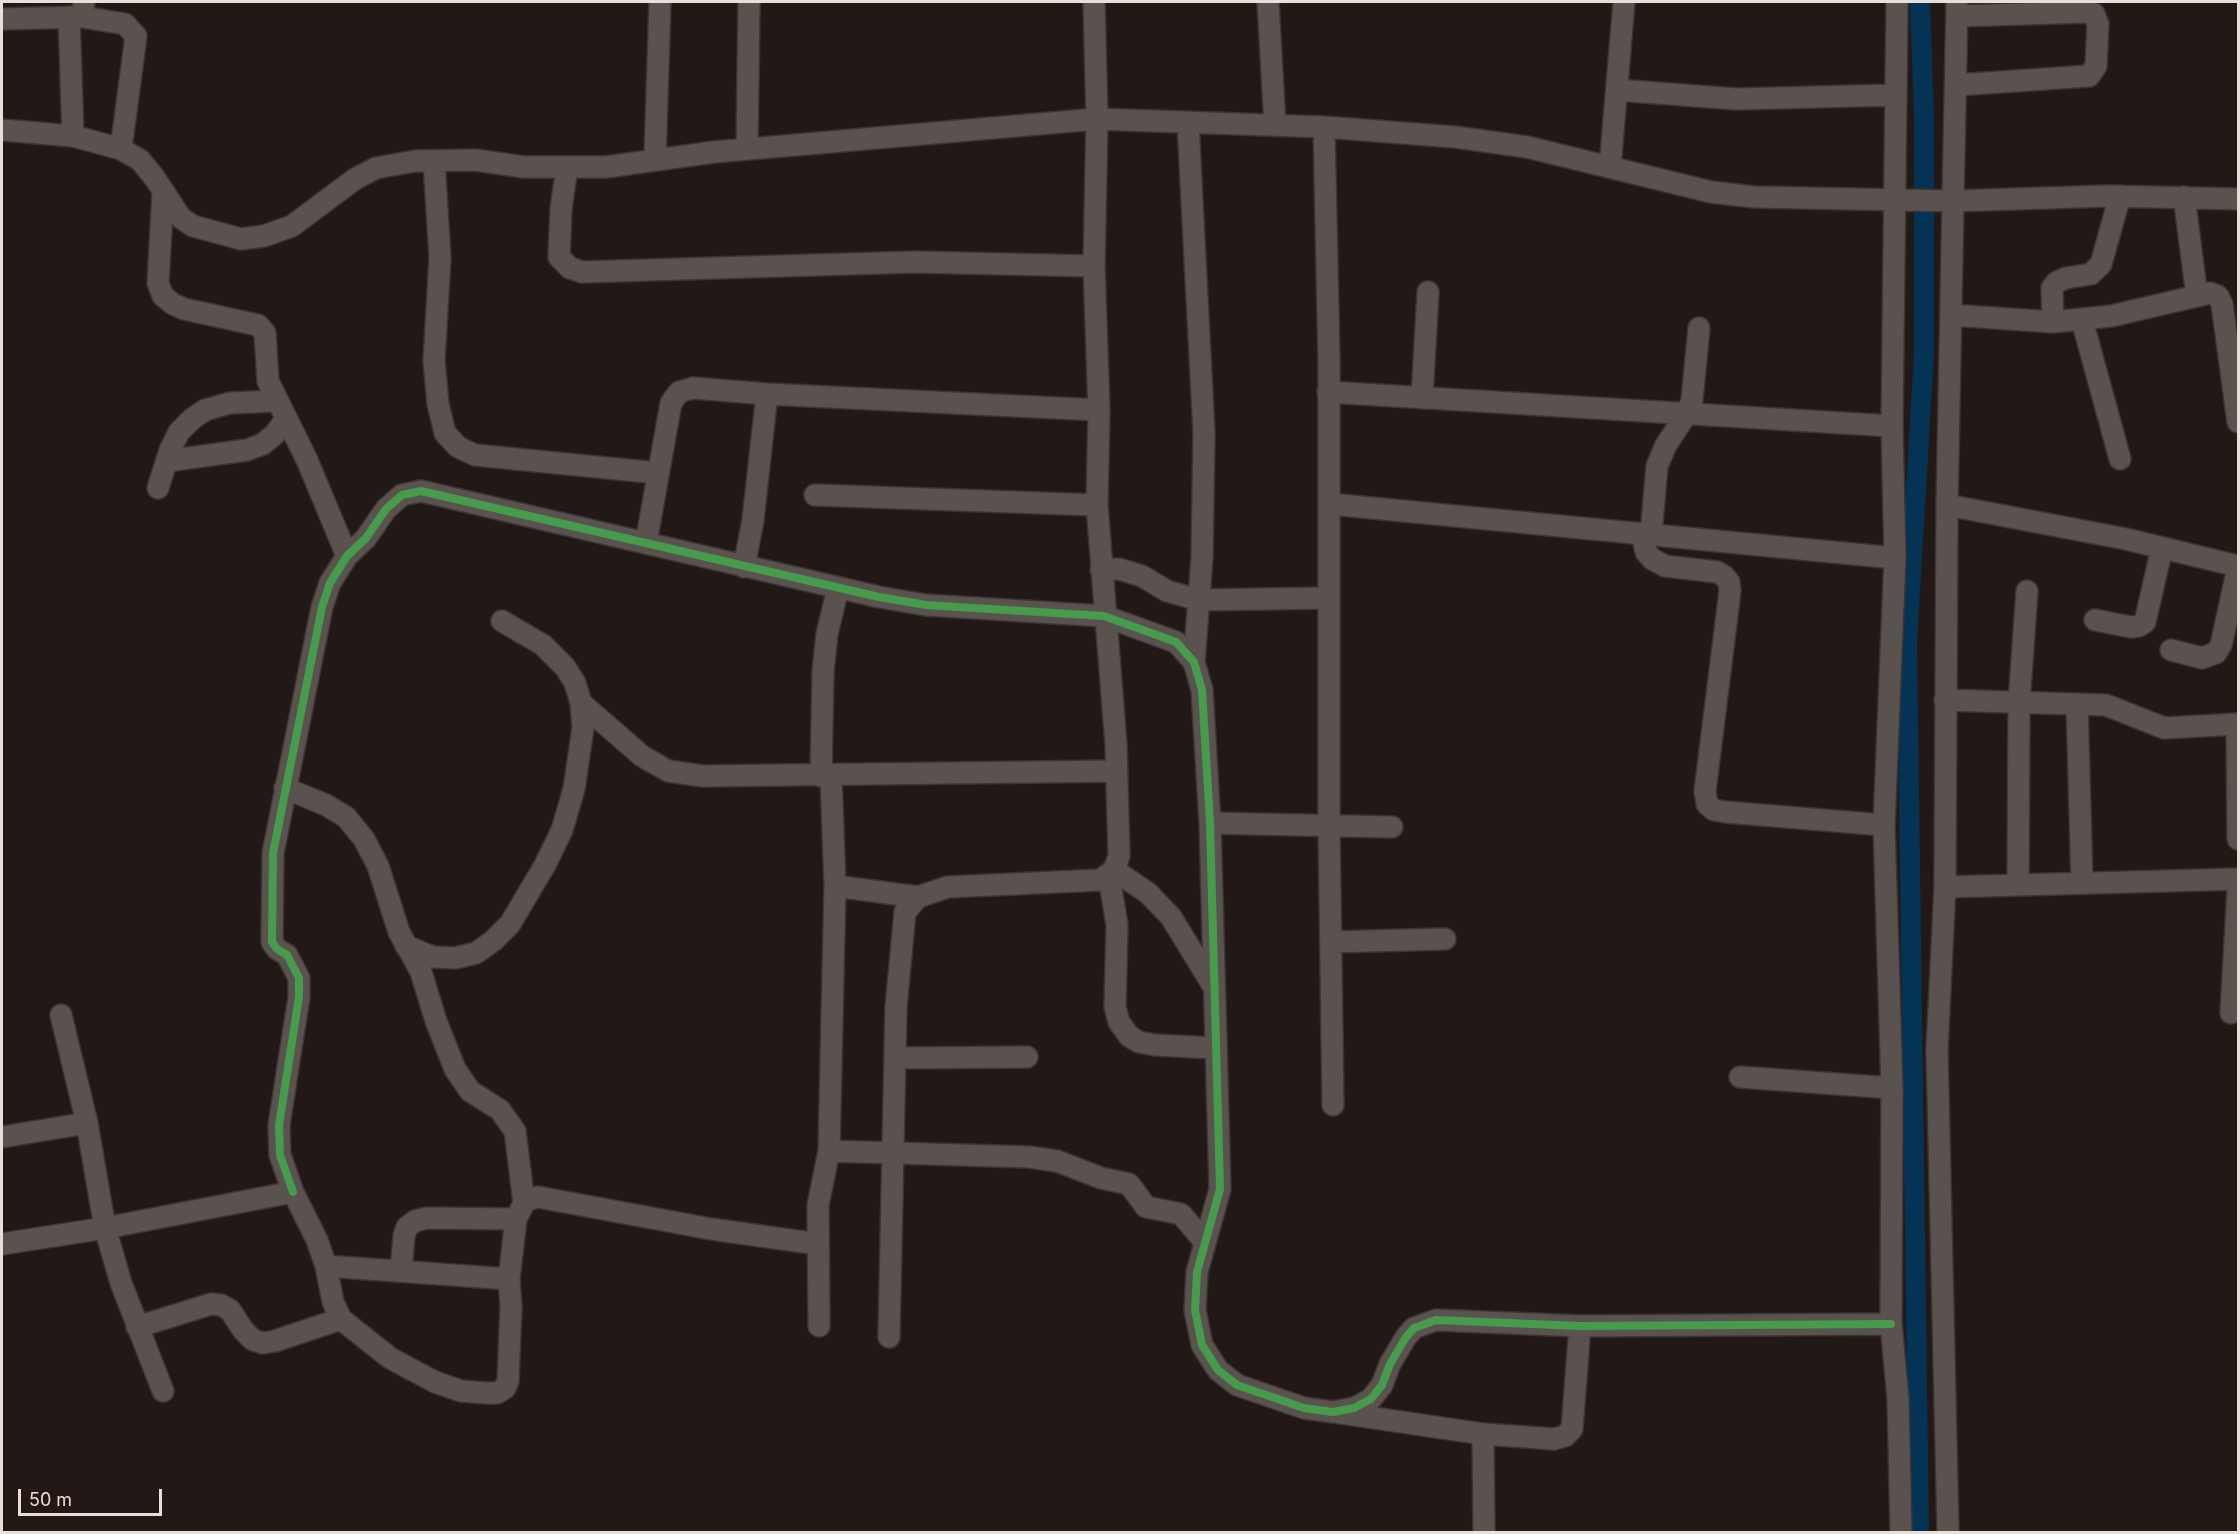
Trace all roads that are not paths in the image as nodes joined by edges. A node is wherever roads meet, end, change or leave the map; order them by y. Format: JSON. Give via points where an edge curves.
{"nodes":[{"id":1,"x":660,"y":2,"type":"edge"},
{"id":2,"x":749,"y":2,"type":"edge"},
{"id":3,"x":1094,"y":2,"type":"edge"},
{"id":4,"x":1268,"y":2,"type":"edge"},
{"id":5,"x":1624,"y":2,"type":"edge"},
{"id":6,"x":1897,"y":2,"type":"edge"},
{"id":7,"x":1957,"y":9,"type":"edge"},
{"id":8,"x":79,"y":12,"type":"edge"},
{"id":9,"x":2,"y":19,"type":"edge"},
{"id":10,"x":1956,"y":85,"type":"junction"},
{"id":11,"x":1617,"y":90,"type":"junction"},
{"id":12,"x":1895,"y":95,"type":"junction"},
{"id":13,"x":1097,"y":119,"type":"junction"},
{"id":14,"x":1188,"y":123,"type":"junction"},
{"id":15,"x":1275,"y":126,"type":"junction"},
{"id":16,"x":1324,"y":127,"type":"junction"},
{"id":17,"x":2,"y":130,"type":"edge"},
{"id":18,"x":73,"y":136,"type":"junction"},
{"id":19,"x":121,"y":149,"type":"junction"},
{"id":20,"x":747,"y":149,"type":"junction"},
{"id":21,"x":655,"y":158,"type":"junction"},
{"id":22,"x":434,"y":161,"type":"junction"},
{"id":23,"x":567,"y":166,"type":"junction"},
{"id":24,"x":1610,"y":167,"type":"junction"},
{"id":25,"x":163,"y":192,"type":"junction"},
{"id":26,"x":2120,"y":196,"type":"junction"},
{"id":27,"x":2184,"y":197,"type":"junction"},
{"id":28,"x":2238,"y":199,"type":"edge"},
{"id":29,"x":1947,"y":201,"type":"junction"},
{"id":30,"x":1898,"y":202,"type":"junction"},
{"id":31,"x":1094,"y":266,"type":"junction"},
{"id":32,"x":1428,"y":292,"type":"dead end"},
{"id":33,"x":2197,"y":296,"type":"junction"},
{"id":34,"x":1951,"y":315,"type":"junction"},
{"id":35,"x":2082,"y":320,"type":"junction"},
{"id":36,"x":2053,"y":322,"type":"junction"},
{"id":37,"x":1699,"y":328,"type":"dead end"},
{"id":38,"x":1329,"y":392,"type":"junction"},
{"id":39,"x":767,"y":394,"type":"junction"},
{"id":40,"x":1422,"y":398,"type":"junction"},
{"id":41,"x":280,"y":410,"type":"junction"},
{"id":42,"x":1099,"y":410,"type":"junction"},
{"id":43,"x":1687,"y":413,"type":"junction"},
{"id":44,"x":2238,"y":422,"type":"edge"},
{"id":45,"x":1892,"y":426,"type":"junction"},
{"id":46,"x":2120,"y":459,"type":"dead end"},
{"id":47,"x":167,"y":461,"type":"junction"},
{"id":48,"x":658,"y":473,"type":"junction"},
{"id":49,"x":158,"y":488,"type":"dead end"},
{"id":50,"x":814,"y":495,"type":"dead end"},
{"id":51,"x":1330,"y":504,"type":"junction"},
{"id":52,"x":1097,"y":506,"type":"junction"},
{"id":53,"x":1947,"y":506,"type":"junction"},
{"id":54,"x":1647,"y":534,"type":"junction"},
{"id":55,"x":646,"y":543,"type":"junction"},
{"id":56,"x":2162,"y":548,"type":"junction"},
{"id":57,"x":347,"y":556,"type":"junction"},
{"id":58,"x":1895,"y":558,"type":"junction"},
{"id":59,"x":744,"y":567,"type":"junction"},
{"id":60,"x":2238,"y":567,"type":"edge"},
{"id":61,"x":1101,"y":570,"type":"junction"},
{"id":62,"x":838,"y":588,"type":"junction"},
{"id":63,"x":2027,"y":591,"type":"dead end"},
{"id":64,"x":1329,"y":598,"type":"junction"},
{"id":65,"x":1198,"y":600,"type":"junction"},
{"id":66,"x":1104,"y":616,"type":"junction"},
{"id":67,"x":2095,"y":620,"type":"dead end"},
{"id":68,"x":502,"y":621,"type":"dead end"},
{"id":69,"x":2171,"y":650,"type":"dead end"},
{"id":70,"x":1194,"y":662,"type":"junction"},
{"id":71,"x":1945,"y":700,"type":"junction"},
{"id":72,"x":581,"y":703,"type":"junction"},
{"id":73,"x":2019,"y":703,"type":"junction"},
{"id":74,"x":2077,"y":705,"type":"junction"},
{"id":75,"x":2238,"y":725,"type":"edge"},
{"id":76,"x":1116,"y":771,"type":"junction"},
{"id":77,"x":826,"y":776,"type":"junction"},
{"id":78,"x":2238,"y":787,"type":"edge"},
{"id":79,"x":285,"y":788,"type":"junction"},
{"id":80,"x":1209,"y":822,"type":"junction"},
{"id":81,"x":1329,"y":824,"type":"junction"},
{"id":82,"x":1884,"y":825,"type":"junction"},
{"id":83,"x":1392,"y":827,"type":"dead end"},
{"id":84,"x":2238,"y":839,"type":"edge"},
{"id":85,"x":1112,"y":873,"type":"junction"},
{"id":86,"x":2238,"y":879,"type":"edge"},
{"id":87,"x":2082,"y":883,"type":"junction"},
{"id":88,"x":2018,"y":885,"type":"junction"},
{"id":89,"x":835,"y":886,"type":"junction"},
{"id":90,"x":1944,"y":887,"type":"junction"},
{"id":91,"x":2238,"y":889,"type":"edge"},
{"id":92,"x":918,"y":897,"type":"junction"},
{"id":93,"x":1445,"y":939,"type":"dead end"},
{"id":94,"x":1332,"y":942,"type":"junction"},
{"id":95,"x":406,"y":946,"type":"junction"},
{"id":96,"x":1213,"y":986,"type":"junction"},
{"id":97,"x":2231,"y":1013,"type":"dead end"},
{"id":98,"x":61,"y":1016,"type":"dead end"},
{"id":99,"x":1215,"y":1048,"type":"junction"},
{"id":100,"x":1027,"y":1057,"type":"dead end"},
{"id":101,"x":896,"y":1058,"type":"junction"},
{"id":102,"x":1740,"y":1077,"type":"dead end"},
{"id":103,"x":1892,"y":1088,"type":"junction"},
{"id":104,"x":1333,"y":1105,"type":"dead end"},
{"id":105,"x":87,"y":1123,"type":"junction"},
{"id":106,"x":2,"y":1137,"type":"edge"},
{"id":107,"x":829,"y":1151,"type":"junction"},
{"id":108,"x":894,"y":1152,"type":"junction"},
{"id":109,"x":292,"y":1192,"type":"junction"},
{"id":110,"x":520,"y":1211,"type":"junction"},
{"id":111,"x":105,"y":1228,"type":"junction"},
{"id":112,"x":1204,"y":1241,"type":"junction"},
{"id":113,"x":2,"y":1244,"type":"edge"},
{"id":114,"x":818,"y":1244,"type":"junction"},
{"id":115,"x":326,"y":1266,"type":"junction"},
{"id":116,"x":401,"y":1271,"type":"junction"},
{"id":117,"x":509,"y":1279,"type":"junction"},
{"id":118,"x":341,"y":1319,"type":"junction"},
{"id":119,"x":1892,"y":1324,"type":"junction"},
{"id":120,"x":819,"y":1326,"type":"dead end"},
{"id":121,"x":1580,"y":1326,"type":"junction"},
{"id":122,"x":137,"y":1327,"type":"junction"},
{"id":123,"x":889,"y":1337,"type":"dead end"},
{"id":124,"x":163,"y":1391,"type":"dead end"},
{"id":125,"x":1333,"y":1412,"type":"junction"},
{"id":126,"x":1483,"y":1434,"type":"junction"},
{"id":127,"x":1484,"y":1533,"type":"edge"},
{"id":128,"x":1901,"y":1533,"type":"edge"},
{"id":129,"x":1948,"y":1533,"type":"edge"}],
"edges":[{"from":1,"to":21,"type":"street"},
{"from":2,"to":20,"type":"street"},
{"from":3,"to":13,"type":"street"},
{"from":4,"to":15,"type":"street"},
{"from":5,"to":11,"type":"street"},
{"from":6,"to":12,"type":"street"},
{"from":7,"to":10,"type":"street"},
{"from":7,"to":10,"type":"street","via":[[2089,12],[2098,24],[2096,66],[2089,76]]},
{"from":8,"to":9,"type":"street"},
{"from":8,"to":18,"type":"street"},
{"from":8,"to":19,"type":"street","via":[[124,24],[136,36]]},
{"from":10,"to":29,"type":"street"},
{"from":11,"to":12,"type":"street","via":[[1736,99]]},
{"from":11,"to":24,"type":"street"},
{"from":12,"to":30,"type":"street"},
{"from":13,"to":14,"type":"street"},
{"from":13,"to":20,"type":"street"},
{"from":13,"to":31,"type":"street"},
{"from":14,"to":15,"type":"street"},
{"from":14,"to":65,"type":"street","via":[[1203,433]]},
{"from":15,"to":16,"type":"street"},
{"from":16,"to":24,"type":"street","via":[[1527,147]]},
{"from":16,"to":38,"type":"street"},
{"from":17,"to":18,"type":"street"},
{"from":18,"to":19,"type":"street"},
{"from":19,"to":25,"type":"street","via":[[140,160]]},
{"from":20,"to":21,"type":"street"},
{"from":21,"to":23,"type":"street","via":[[606,167]]},
{"from":22,"to":23,"type":"street"},
{"from":22,"to":25,"type":"street","via":[[376,168],[292,226],[241,239],[193,226],[181,218]]},
{"from":22,"to":48,"type":"street","via":[[440,258],[434,361],[445,433],[458,447],[475,456]]},
{"from":23,"to":31,"type":"street","via":[[560,257],[570,268],[582,272],[914,262]]},
{"from":24,"to":30,"type":"street","via":[[1711,192]]},
{"from":25,"to":41,"type":"street","via":[[158,283],[163,296],[184,309],[258,325],[265,333],[268,381]]},
{"from":26,"to":27,"type":"street"},
{"from":26,"to":29,"type":"street"},
{"from":26,"to":36,"type":"street","via":[[2101,264],[2091,274],[2066,278],[2052,288]]},
{"from":27,"to":28,"type":"street"},
{"from":27,"to":33,"type":"street"},
{"from":29,"to":30,"type":"street"},
{"from":29,"to":34,"type":"street"},
{"from":30,"to":45,"type":"street"},
{"from":31,"to":42,"type":"street"},
{"from":32,"to":40,"type":"street"},
{"from":33,"to":35,"type":"street"},
{"from":33,"to":44,"type":"street","via":[[2210,293],[2218,296],[2222,304]]},
{"from":34,"to":36,"type":"street"},
{"from":34,"to":53,"type":"street"},
{"from":35,"to":36,"type":"street"},
{"from":35,"to":46,"type":"street"},
{"from":37,"to":43,"type":"street","via":[[1692,400]]},
{"from":38,"to":40,"type":"street"},
{"from":38,"to":51,"type":"street"},
{"from":39,"to":42,"type":"street"},
{"from":39,"to":48,"type":"street","via":[[693,388],[679,392],[671,403]]},
{"from":39,"to":59,"type":"street"},
{"from":40,"to":43,"type":"street"},
{"from":41,"to":47,"type":"street","via":[[275,434],[263,444],[247,450]]},
{"from":41,"to":47,"type":"street","via":[[230,403],[205,410],[179,432]]},
{"from":41,"to":57,"type":"street","via":[[307,460]]},
{"from":42,"to":52,"type":"street"},
{"from":43,"to":45,"type":"street"},
{"from":43,"to":54,"type":"street","via":[[1657,466]]},
{"from":45,"to":58,"type":"street"},
{"from":47,"to":49,"type":"street"},
{"from":48,"to":55,"type":"street"},
{"from":50,"to":52,"type":"street"},
{"from":51,"to":54,"type":"street"},
{"from":51,"to":64,"type":"street"},
{"from":52,"to":61,"type":"street"},
{"from":53,"to":56,"type":"street"},
{"from":53,"to":71,"type":"street"},
{"from":54,"to":58,"type":"street"},
{"from":54,"to":82,"type":"street","via":[[1646,552],[1652,559],[1665,566],[1717,572],[1729,582],[1704,791],[1707,804],[1725,812]]},
{"from":55,"to":57,"type":"street","via":[[421,491],[402,495],[386,509],[366,538]]},
{"from":55,"to":59,"type":"street"},
{"from":56,"to":60,"type":"street"},
{"from":56,"to":67,"type":"street","via":[[2145,622],[2131,627]]},
{"from":57,"to":79,"type":"street","via":[[330,583],[322,608]]},
{"from":58,"to":82,"type":"street"},
{"from":59,"to":62,"type":"street"},
{"from":60,"to":69,"type":"street","via":[[2216,653],[2202,658]]},
{"from":61,"to":65,"type":"street","via":[[1119,569],[1142,576],[1167,591]]},
{"from":61,"to":66,"type":"street"},
{"from":62,"to":66,"type":"street","via":[[926,605]]},
{"from":62,"to":77,"type":"street","via":[[823,672]]},
{"from":63,"to":73,"type":"street"},
{"from":64,"to":65,"type":"street"},
{"from":64,"to":81,"type":"street"},
{"from":65,"to":70,"type":"street"},
{"from":66,"to":70,"type":"street","via":[[1176,642]]},
{"from":66,"to":76,"type":"street"},
{"from":68,"to":72,"type":"street","via":[[543,645],[565,667]]},
{"from":70,"to":80,"type":"street","via":[[1202,690]]},
{"from":71,"to":73,"type":"street"},
{"from":71,"to":90,"type":"street"},
{"from":72,"to":77,"type":"street","via":[[642,756],[668,771],[703,776]]},
{"from":72,"to":95,"type":"street","via":[[583,728],[574,789],[562,830],[510,924],[494,941],[455,958],[433,957]]},
{"from":73,"to":74,"type":"street"},
{"from":73,"to":88,"type":"street"},
{"from":74,"to":75,"type":"street","via":[[2106,705],[2163,728]]},
{"from":74,"to":87,"type":"street"},
{"from":75,"to":78,"type":"street"},
{"from":76,"to":77,"type":"street"},
{"from":76,"to":85,"type":"street","via":[[1119,856]]},
{"from":77,"to":89,"type":"street"},
{"from":78,"to":84,"type":"street"},
{"from":79,"to":95,"type":"street","via":[[346,817],[364,839],[378,866]]},
{"from":79,"to":109,"type":"street","via":[[273,853],[270,931],[272,942],[287,955],[299,978],[279,1125],[280,1155]]},
{"from":80,"to":81,"type":"street"},
{"from":80,"to":96,"type":"street"},
{"from":81,"to":83,"type":"street","via":[[1344,828]]},
{"from":81,"to":94,"type":"street"},
{"from":82,"to":103,"type":"street"},
{"from":85,"to":92,"type":"street","via":[[1100,880],[948,887]]},
{"from":85,"to":96,"type":"street","via":[[1148,893],[1171,917]]},
{"from":85,"to":99,"type":"street","via":[[1117,925],[1115,1007],[1119,1022],[1139,1042]]},
{"from":86,"to":87,"type":"street"},
{"from":87,"to":88,"type":"street"},
{"from":88,"to":90,"type":"street"},
{"from":89,"to":92,"type":"street"},
{"from":89,"to":107,"type":"street"},
{"from":90,"to":129,"type":"street","via":[[1937,1049]]},
{"from":91,"to":97,"type":"street"},
{"from":92,"to":101,"type":"street","via":[[905,912],[896,1007]]},
{"from":93,"to":94,"type":"street"},
{"from":94,"to":104,"type":"street"},
{"from":95,"to":110,"type":"street","via":[[421,972],[436,1021],[462,1082],[500,1110],[515,1131]]},
{"from":96,"to":99,"type":"street"},
{"from":98,"to":105,"type":"street"},
{"from":99,"to":112,"type":"street","via":[[1220,1189]]},
{"from":100,"to":101,"type":"street"},
{"from":101,"to":108,"type":"street"},
{"from":102,"to":103,"type":"street"},
{"from":103,"to":119,"type":"street"},
{"from":105,"to":106,"type":"street"},
{"from":105,"to":111,"type":"street"},
{"from":107,"to":108,"type":"street"},
{"from":107,"to":114,"type":"street","via":[[818,1205]]},
{"from":108,"to":112,"type":"street","via":[[1057,1161],[1130,1184],[1146,1207],[1181,1214]]},
{"from":108,"to":123,"type":"street"},
{"from":109,"to":111,"type":"street"},
{"from":109,"to":115,"type":"street"},
{"from":110,"to":114,"type":"street","via":[[538,1197]]},
{"from":110,"to":116,"type":"street","via":[[415,1221],[404,1236]]},
{"from":110,"to":117,"type":"street"},
{"from":111,"to":113,"type":"street"},
{"from":111,"to":122,"type":"street"},
{"from":112,"to":125,"type":"street","via":[[1195,1310],[1202,1345],[1218,1370],[1237,1385],[1261,1395]]},
{"from":114,"to":120,"type":"street"},
{"from":115,"to":116,"type":"street"},
{"from":115,"to":118,"type":"street","via":[[333,1302]]},
{"from":116,"to":117,"type":"street"},
{"from":117,"to":118,"type":"street","via":[[508,1382],[497,1393],[461,1391],[435,1382],[390,1358]]},
{"from":118,"to":122,"type":"street","via":[[264,1342],[253,1340],[230,1310],[211,1304]]},
{"from":119,"to":121,"type":"street"},
{"from":119,"to":128,"type":"street"},
{"from":121,"to":125,"type":"street","via":[[1448,1320],[1424,1323],[1406,1337],[1371,1399],[1354,1408]]},
{"from":121,"to":126,"type":"street","via":[[1572,1429],[1554,1439]]},
{"from":122,"to":124,"type":"street"},
{"from":125,"to":126,"type":"street"},
{"from":126,"to":127,"type":"street"}]}
